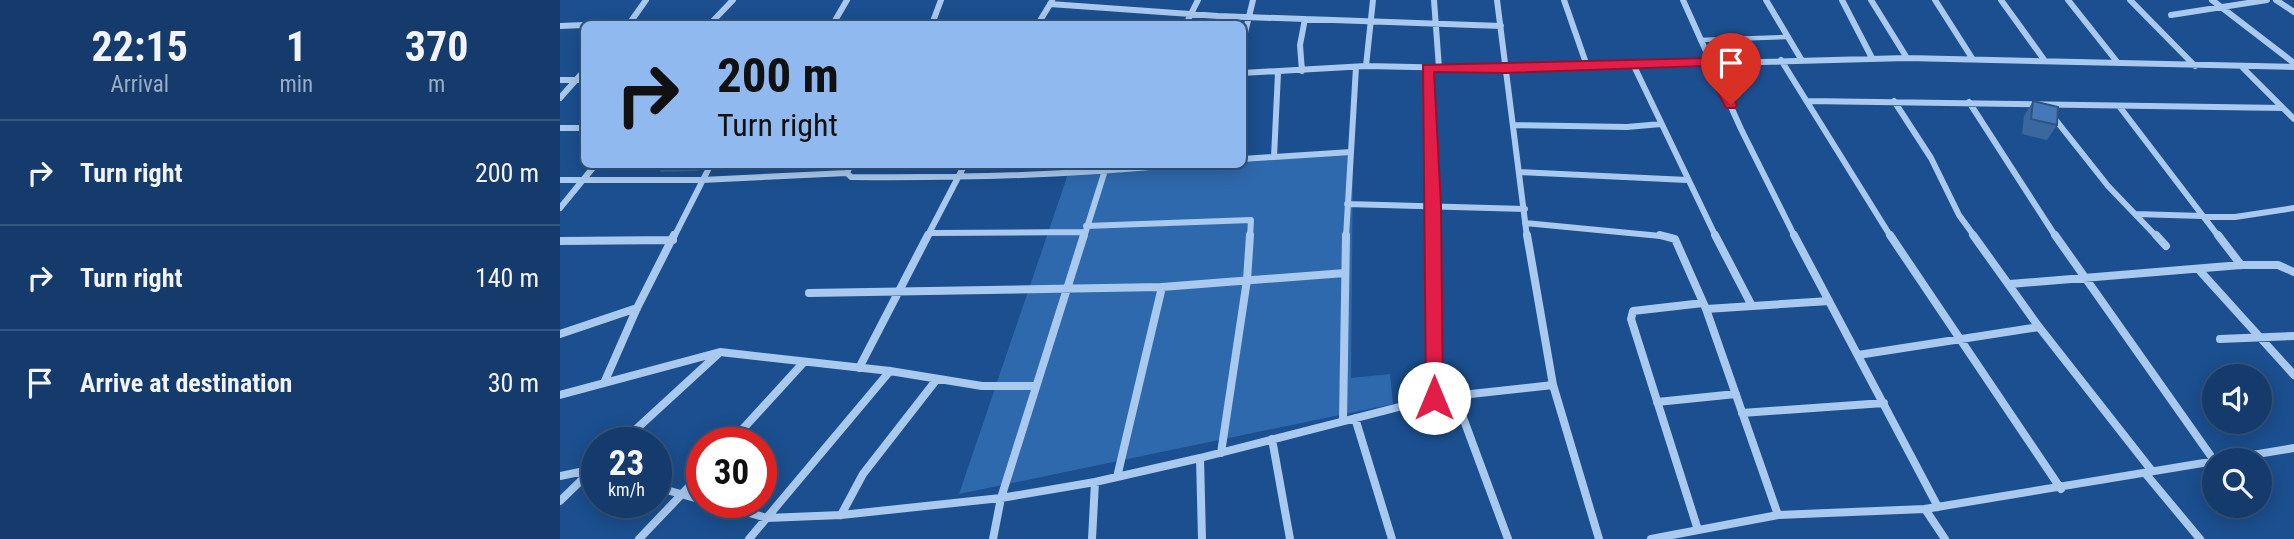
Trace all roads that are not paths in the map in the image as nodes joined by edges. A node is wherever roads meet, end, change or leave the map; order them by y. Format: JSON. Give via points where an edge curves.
{"nodes":[{"id":1,"x":646,"y":0,"type":"edge"},
{"id":2,"x":733,"y":0,"type":"edge"},
{"id":3,"x":847,"y":0,"type":"edge"},
{"id":4,"x":941,"y":0,"type":"edge"},
{"id":5,"x":1198,"y":0,"type":"edge"},
{"id":6,"x":1253,"y":0,"type":"edge"},
{"id":7,"x":1373,"y":0,"type":"edge"},
{"id":8,"x":1434,"y":0,"type":"edge"},
{"id":9,"x":1497,"y":0,"type":"edge"},
{"id":10,"x":1564,"y":0,"type":"edge"},
{"id":11,"x":1683,"y":0,"type":"edge"},
{"id":12,"x":1766,"y":0,"type":"edge"},
{"id":13,"x":1842,"y":0,"type":"edge"},
{"id":14,"x":1871,"y":0,"type":"edge"},
{"id":15,"x":1935,"y":0,"type":"edge"},
{"id":16,"x":2001,"y":0,"type":"edge"},
{"id":17,"x":2068,"y":0,"type":"edge"},
{"id":18,"x":2130,"y":0,"type":"edge"},
{"id":19,"x":2212,"y":0,"type":"edge"},
{"id":20,"x":2267,"y":0,"type":"edge"},
{"id":21,"x":2276,"y":0,"type":"edge"},
{"id":22,"x":1051,"y":2,"type":"edge"},
{"id":23,"x":2221,"y":7,"type":"junction"},
{"id":24,"x":2294,"y":12,"type":"edge"},
{"id":25,"x":1191,"y":14,"type":"junction"},
{"id":26,"x":2171,"y":15,"type":"dead end"},
{"id":27,"x":1248,"y":17,"type":"junction"},
{"id":28,"x":1305,"y":19,"type":"junction"},
{"id":29,"x":631,"y":21,"type":"edge"},
{"id":30,"x":713,"y":21,"type":"edge"},
{"id":31,"x":835,"y":21,"type":"edge"},
{"id":32,"x":933,"y":21,"type":"edge"},
{"id":33,"x":1040,"y":21,"type":"edge"},
{"id":34,"x":1188,"y":21,"type":"edge"},
{"id":35,"x":1371,"y":22,"type":"junction"},
{"id":36,"x":1435,"y":24,"type":"junction"},
{"id":37,"x":581,"y":25,"type":"edge"},
{"id":38,"x":560,"y":26,"type":"edge"},
{"id":39,"x":1246,"y":26,"type":"edge"},
{"id":40,"x":1501,"y":26,"type":"junction"},
{"id":41,"x":1787,"y":37,"type":"junction"},
{"id":42,"x":1700,"y":40,"type":"junction"},
{"id":43,"x":1872,"y":58,"type":"junction"},
{"id":44,"x":1907,"y":58,"type":"junction"},
{"id":45,"x":1972,"y":58,"type":"junction"},
{"id":46,"x":1781,"y":60,"type":"junction"},
{"id":47,"x":1801,"y":60,"type":"junction"},
{"id":48,"x":2045,"y":61,"type":"junction"},
{"id":49,"x":1709,"y":62,"type":"junction"},
{"id":50,"x":2118,"y":63,"type":"junction"},
{"id":51,"x":1633,"y":64,"type":"junction"},
{"id":52,"x":2294,"y":65,"type":"edge"},
{"id":53,"x":1366,"y":66,"type":"junction"},
{"id":54,"x":1587,"y":66,"type":"junction"},
{"id":55,"x":2195,"y":66,"type":"junction"},
{"id":56,"x":1356,"y":67,"type":"junction"},
{"id":57,"x":1428,"y":68,"type":"junction"},
{"id":58,"x":1439,"y":68,"type":"junction"},
{"id":59,"x":2243,"y":68,"type":"junction"},
{"id":60,"x":1506,"y":69,"type":"junction"},
{"id":61,"x":1302,"y":71,"type":"junction"},
{"id":62,"x":1246,"y":73,"type":"edge"},
{"id":63,"x":1278,"y":73,"type":"junction"},
{"id":64,"x":581,"y":74,"type":"edge"},
{"id":65,"x":560,"y":80,"type":"edge"},
{"id":66,"x":576,"y":80,"type":"junction"},
{"id":67,"x":581,"y":80,"type":"edge"},
{"id":68,"x":560,"y":98,"type":"edge"},
{"id":69,"x":1807,"y":101,"type":"junction"},
{"id":70,"x":1894,"y":102,"type":"junction"},
{"id":71,"x":1969,"y":102,"type":"junction"},
{"id":72,"x":2044,"y":106,"type":"junction"},
{"id":73,"x":2119,"y":106,"type":"junction"},
{"id":74,"x":2283,"y":108,"type":"junction"},
{"id":75,"x":2294,"y":119,"type":"edge"},
{"id":76,"x":1661,"y":124,"type":"junction"},
{"id":77,"x":1514,"y":125,"type":"junction"},
{"id":78,"x":560,"y":128,"type":"edge"},
{"id":79,"x":581,"y":128,"type":"edge"},
{"id":80,"x":1351,"y":152,"type":"junction"},
{"id":81,"x":1274,"y":157,"type":"junction"},
{"id":82,"x":1246,"y":159,"type":"edge"},
{"id":83,"x":593,"y":168,"type":"edge"},
{"id":84,"x":709,"y":168,"type":"edge"},
{"id":85,"x":849,"y":168,"type":"edge"},
{"id":86,"x":963,"y":168,"type":"edge"},
{"id":87,"x":1106,"y":169,"type":"edge"},
{"id":88,"x":1520,"y":172,"type":"junction"},
{"id":89,"x":847,"y":173,"type":"junction"},
{"id":90,"x":959,"y":178,"type":"junction"},
{"id":91,"x":584,"y":179,"type":"junction"},
{"id":92,"x":560,"y":180,"type":"edge"},
{"id":93,"x":702,"y":180,"type":"junction"},
{"id":94,"x":1687,"y":180,"type":"junction"},
{"id":95,"x":1347,"y":204,"type":"junction"},
{"id":96,"x":1434,"y":205,"type":"junction"},
{"id":97,"x":560,"y":208,"type":"edge"},
{"id":98,"x":2294,"y":208,"type":"edge"},
{"id":99,"x":1525,"y":209,"type":"junction"},
{"id":100,"x":2136,"y":214,"type":"junction"},
{"id":101,"x":2206,"y":216,"type":"junction"},
{"id":102,"x":1525,"y":223,"type":"junction"},
{"id":103,"x":1085,"y":229,"type":"junction"},
{"id":104,"x":932,"y":233,"type":"junction"},
{"id":105,"x":673,"y":240,"type":"junction"},
{"id":106,"x":560,"y":242,"type":"edge"},
{"id":107,"x":2166,"y":246,"type":"dead end"},
{"id":108,"x":2241,"y":265,"type":"junction"},
{"id":109,"x":2200,"y":271,"type":"junction"},
{"id":110,"x":2294,"y":272,"type":"edge"},
{"id":111,"x":1345,"y":273,"type":"junction"},
{"id":112,"x":2082,"y":278,"type":"junction"},
{"id":113,"x":1247,"y":280,"type":"junction"},
{"id":114,"x":2010,"y":284,"type":"junction"},
{"id":115,"x":1162,"y":287,"type":"junction"},
{"id":116,"x":1066,"y":290,"type":"junction"},
{"id":117,"x":900,"y":292,"type":"junction"},
{"id":118,"x":809,"y":293,"type":"dead end"},
{"id":119,"x":1829,"y":301,"type":"junction"},
{"id":120,"x":1704,"y":306,"type":"junction"},
{"id":121,"x":1752,"y":306,"type":"junction"},
{"id":122,"x":637,"y":308,"type":"junction"},
{"id":123,"x":2039,"y":327,"type":"junction"},
{"id":124,"x":560,"y":334,"type":"edge"},
{"id":125,"x":2294,"y":336,"type":"edge"},
{"id":126,"x":2261,"y":337,"type":"junction"},
{"id":127,"x":1960,"y":339,"type":"junction"},
{"id":128,"x":2220,"y":340,"type":"dead end"},
{"id":129,"x":720,"y":352,"type":"junction"},
{"id":130,"x":1858,"y":355,"type":"junction"},
{"id":131,"x":804,"y":362,"type":"junction"},
{"id":132,"x":859,"y":368,"type":"junction"},
{"id":133,"x":890,"y":371,"type":"junction"},
{"id":134,"x":2294,"y":375,"type":"edge"},
{"id":135,"x":937,"y":379,"type":"junction"},
{"id":136,"x":604,"y":383,"type":"junction"},
{"id":137,"x":1553,"y":385,"type":"junction"},
{"id":138,"x":1036,"y":386,"type":"junction"},
{"id":139,"x":1736,"y":394,"type":"junction"},
{"id":140,"x":560,"y":395,"type":"edge"},
{"id":141,"x":1455,"y":396,"type":"junction"},
{"id":142,"x":1434,"y":398,"type":"junction"},
{"id":143,"x":1657,"y":402,"type":"junction"},
{"id":144,"x":1884,"y":403,"type":"junction"},
{"id":145,"x":1742,"y":413,"type":"junction"},
{"id":146,"x":1355,"y":418,"type":"junction"},
{"id":147,"x":1343,"y":421,"type":"junction"},
{"id":148,"x":638,"y":427,"type":"edge"},
{"id":149,"x":745,"y":427,"type":"edge"},
{"id":150,"x":1272,"y":439,"type":"junction"},
{"id":151,"x":2205,"y":448,"type":"edge"},
{"id":152,"x":2294,"y":448,"type":"edge"},
{"id":153,"x":2272,"y":451,"type":"edge"},
{"id":154,"x":1222,"y":453,"type":"junction"},
{"id":155,"x":1200,"y":458,"type":"junction"},
{"id":156,"x":2202,"y":461,"type":"edge"},
{"id":157,"x":581,"y":471,"type":"edge"},
{"id":158,"x":2148,"y":472,"type":"junction"},
{"id":159,"x":560,"y":476,"type":"edge"},
{"id":160,"x":1117,"y":477,"type":"junction"},
{"id":161,"x":581,"y":481,"type":"edge"},
{"id":162,"x":1095,"y":482,"type":"junction"},
{"id":163,"x":2061,"y":489,"type":"junction"},
{"id":164,"x":686,"y":490,"type":"edge"},
{"id":165,"x":672,"y":491,"type":"edge"},
{"id":166,"x":682,"y":494,"type":"junction"},
{"id":167,"x":686,"y":495,"type":"edge"},
{"id":168,"x":1001,"y":498,"type":"junction"},
{"id":169,"x":560,"y":501,"type":"edge"},
{"id":170,"x":777,"y":506,"type":"edge"},
{"id":171,"x":1938,"y":507,"type":"junction"},
{"id":172,"x":1925,"y":509,"type":"junction"},
{"id":173,"x":841,"y":515,"type":"junction"},
{"id":174,"x":1778,"y":515,"type":"junction"},
{"id":175,"x":767,"y":518,"type":"edge"},
{"id":176,"x":777,"y":518,"type":"edge"},
{"id":177,"x":1698,"y":530,"type":"junction"},
{"id":178,"x":639,"y":539,"type":"edge"},
{"id":179,"x":749,"y":539,"type":"edge"},
{"id":180,"x":993,"y":539,"type":"edge"},
{"id":181,"x":1092,"y":539,"type":"edge"},
{"id":182,"x":1202,"y":539,"type":"edge"},
{"id":183,"x":1290,"y":539,"type":"edge"},
{"id":184,"x":1392,"y":539,"type":"edge"},
{"id":185,"x":1508,"y":539,"type":"edge"},
{"id":186,"x":1598,"y":539,"type":"edge"},
{"id":187,"x":1651,"y":539,"type":"edge"},
{"id":188,"x":1945,"y":539,"type":"edge"},
{"id":189,"x":2200,"y":539,"type":"edge"}],
"edges":[{"from":1,"to":29,"type":"street"},
{"from":2,"to":30,"type":"street"},
{"from":3,"to":31,"type":"street"},
{"from":4,"to":32,"type":"street"},
{"from":5,"to":25,"type":"street"},
{"from":6,"to":27,"type":"street"},
{"from":7,"to":35,"type":"street"},
{"from":8,"to":36,"type":"street"},
{"from":9,"to":40,"type":"street"},
{"from":10,"to":54,"type":"street"},
{"from":11,"to":42,"type":"street"},
{"from":12,"to":41,"type":"street"},
{"from":13,"to":43,"type":"street"},
{"from":14,"to":44,"type":"street"},
{"from":15,"to":45,"type":"street"},
{"from":16,"to":48,"type":"street"},
{"from":17,"to":50,"type":"street"},
{"from":18,"to":55,"type":"street"},
{"from":19,"to":23,"type":"street"},
{"from":20,"to":23,"type":"street"},
{"from":21,"to":24,"type":"street"},
{"from":22,"to":25,"type":"street"},
{"from":22,"to":33,"type":"street"},
{"from":23,"to":26,"type":"street"},
{"from":23,"to":52,"type":"street"},
{"from":25,"to":27,"type":"street"},
{"from":25,"to":34,"type":"street"},
{"from":27,"to":28,"type":"street"},
{"from":27,"to":39,"type":"street"},
{"from":28,"to":35,"type":"street"},
{"from":28,"to":61,"type":"street"},
{"from":35,"to":36,"type":"street"},
{"from":35,"to":53,"type":"street"},
{"from":36,"to":40,"type":"street"},
{"from":36,"to":58,"type":"street"},
{"from":37,"to":38,"type":"street"},
{"from":40,"to":60,"type":"street"},
{"from":41,"to":42,"type":"lane"},
{"from":41,"to":47,"type":"street"},
{"from":42,"to":49,"type":"street"},
{"from":43,"to":44,"type":"street"},
{"from":43,"to":47,"type":"street"},
{"from":44,"to":45,"type":"street"},
{"from":45,"to":48,"type":"street"},
{"from":46,"to":47,"type":"street"},
{"from":46,"to":49,"type":"street"},
{"from":46,"to":69,"type":"street"},
{"from":48,"to":50,"type":"street"},
{"from":49,"to":51,"type":"street"},
{"from":49,"to":119,"type":"street"},
{"from":50,"to":55,"type":"street"},
{"from":51,"to":54,"type":"street"},
{"from":51,"to":76,"type":"street"},
{"from":52,"to":59,"type":"street"},
{"from":53,"to":56,"type":"street"},
{"from":53,"to":57,"type":"street"},
{"from":54,"to":60,"type":"street"},
{"from":55,"to":59,"type":"street"},
{"from":56,"to":61,"type":"street"},
{"from":56,"to":80,"type":"street"},
{"from":57,"to":58,"type":"street"},
{"from":57,"to":96,"type":"street"},
{"from":58,"to":60,"type":"street"},
{"from":59,"to":74,"type":"street"},
{"from":60,"to":77,"type":"street"},
{"from":61,"to":63,"type":"street"},
{"from":62,"to":63,"type":"street"},
{"from":63,"to":81,"type":"street"},
{"from":64,"to":66,"type":"street"},
{"from":65,"to":66,"type":"street"},
{"from":66,"to":67,"type":"street"},
{"from":66,"to":68,"type":"street"},
{"from":69,"to":70,"type":"street"},
{"from":69,"to":127,"type":"street"},
{"from":70,"to":71,"type":"street"},
{"from":70,"to":114,"type":"street","via":[[1931,158],[1959,215]]},
{"from":71,"to":72,"type":"street"},
{"from":71,"to":112,"type":"street"},
{"from":72,"to":73,"type":"street"},
{"from":72,"to":100,"type":"street"},
{"from":73,"to":74,"type":"street"},
{"from":73,"to":101,"type":"street"},
{"from":74,"to":75,"type":"street"},
{"from":76,"to":77,"type":"street"},
{"from":76,"to":94,"type":"street"},
{"from":77,"to":88,"type":"street"},
{"from":78,"to":79,"type":"street"},
{"from":80,"to":81,"type":"street"},
{"from":80,"to":95,"type":"street"},
{"from":81,"to":82,"type":"street"},
{"from":83,"to":91,"type":"street"},
{"from":84,"to":93,"type":"street"},
{"from":85,"to":89,"type":"street"},
{"from":86,"to":90,"type":"street"},
{"from":87,"to":90,"type":"street"},
{"from":87,"to":103,"type":"street"},
{"from":88,"to":94,"type":"street"},
{"from":88,"to":99,"type":"street"},
{"from":89,"to":90,"type":"street","via":[[851,177]]},
{"from":89,"to":93,"type":"street"},
{"from":90,"to":104,"type":"street"},
{"from":91,"to":92,"type":"street"},
{"from":91,"to":93,"type":"street"},
{"from":91,"to":97,"type":"street"},
{"from":93,"to":105,"type":"street"},
{"from":94,"to":121,"type":"street"},
{"from":95,"to":96,"type":"street"},
{"from":95,"to":111,"type":"street"},
{"from":96,"to":99,"type":"street"},
{"from":96,"to":142,"type":"street"},
{"from":98,"to":101,"type":"street"},
{"from":99,"to":102,"type":"street"},
{"from":100,"to":101,"type":"street"},
{"from":100,"to":107,"type":"street"},
{"from":101,"to":108,"type":"street"},
{"from":102,"to":120,"type":"street","via":[[1669,236],[1680,246]]},
{"from":102,"to":137,"type":"street"},
{"from":103,"to":104,"type":"street"},
{"from":103,"to":113,"type":"street","via":[[1251,220]]},
{"from":103,"to":116,"type":"street"},
{"from":104,"to":117,"type":"street"},
{"from":105,"to":106,"type":"street"},
{"from":105,"to":122,"type":"street"},
{"from":108,"to":109,"type":"street"},
{"from":108,"to":110,"type":"street","via":[[2278,265]]},
{"from":109,"to":112,"type":"street"},
{"from":109,"to":126,"type":"street"},
{"from":111,"to":113,"type":"street"},
{"from":111,"to":147,"type":"street"},
{"from":112,"to":114,"type":"street"},
{"from":112,"to":151,"type":"street"},
{"from":113,"to":115,"type":"street"},
{"from":113,"to":154,"type":"street"},
{"from":114,"to":123,"type":"street"},
{"from":115,"to":116,"type":"street"},
{"from":115,"to":160,"type":"street"},
{"from":116,"to":117,"type":"street"},
{"from":116,"to":138,"type":"street"},
{"from":117,"to":118,"type":"street"},
{"from":117,"to":132,"type":"street"},
{"from":119,"to":121,"type":"street"},
{"from":119,"to":130,"type":"street"},
{"from":120,"to":121,"type":"street"},
{"from":120,"to":139,"type":"street"},
{"from":120,"to":143,"type":"street","via":[[1633,311],[1631,319]]},
{"from":122,"to":124,"type":"street"},
{"from":122,"to":136,"type":"street"},
{"from":123,"to":127,"type":"street"},
{"from":123,"to":158,"type":"street"},
{"from":125,"to":126,"type":"street"},
{"from":126,"to":128,"type":"street"},
{"from":126,"to":134,"type":"street"},
{"from":127,"to":130,"type":"street"},
{"from":127,"to":163,"type":"street"},
{"from":129,"to":131,"type":"street"},
{"from":129,"to":136,"type":"street"},
{"from":129,"to":148,"type":"street"},
{"from":130,"to":144,"type":"street"},
{"from":131,"to":132,"type":"street"},
{"from":131,"to":149,"type":"street"},
{"from":132,"to":133,"type":"street"},
{"from":133,"to":135,"type":"street"},
{"from":133,"to":170,"type":"street"},
{"from":135,"to":138,"type":"street","via":[[982,386]]},
{"from":135,"to":173,"type":"street","via":[[863,474]]},
{"from":136,"to":140,"type":"street"},
{"from":137,"to":141,"type":"street"},
{"from":137,"to":186,"type":"street"},
{"from":138,"to":168,"type":"street"},
{"from":139,"to":143,"type":"street"},
{"from":139,"to":145,"type":"street"},
{"from":141,"to":142,"type":"street"},
{"from":141,"to":185,"type":"street"},
{"from":142,"to":146,"type":"street"},
{"from":143,"to":177,"type":"street"},
{"from":144,"to":145,"type":"street"},
{"from":144,"to":171,"type":"street"},
{"from":145,"to":174,"type":"street"},
{"from":146,"to":147,"type":"street"},
{"from":146,"to":184,"type":"street"},
{"from":147,"to":150,"type":"street"},
{"from":150,"to":154,"type":"street"},
{"from":150,"to":183,"type":"street"},
{"from":152,"to":153,"type":"street"},
{"from":154,"to":155,"type":"street"},
{"from":155,"to":160,"type":"street"},
{"from":155,"to":182,"type":"street"},
{"from":156,"to":158,"type":"street"},
{"from":157,"to":159,"type":"street"},
{"from":158,"to":163,"type":"street"},
{"from":158,"to":189,"type":"street"},
{"from":160,"to":162,"type":"street"},
{"from":161,"to":169,"type":"street"},
{"from":162,"to":168,"type":"street"},
{"from":162,"to":181,"type":"street"},
{"from":163,"to":171,"type":"street"},
{"from":164,"to":166,"type":"street"},
{"from":165,"to":166,"type":"street"},
{"from":166,"to":167,"type":"street"},
{"from":166,"to":178,"type":"street"},
{"from":168,"to":173,"type":"street"},
{"from":168,"to":180,"type":"street"},
{"from":171,"to":172,"type":"street"},
{"from":172,"to":174,"type":"street"},
{"from":172,"to":188,"type":"street"},
{"from":173,"to":176,"type":"street"},
{"from":174,"to":177,"type":"street"},
{"from":175,"to":179,"type":"street"},
{"from":177,"to":187,"type":"street"}]}
